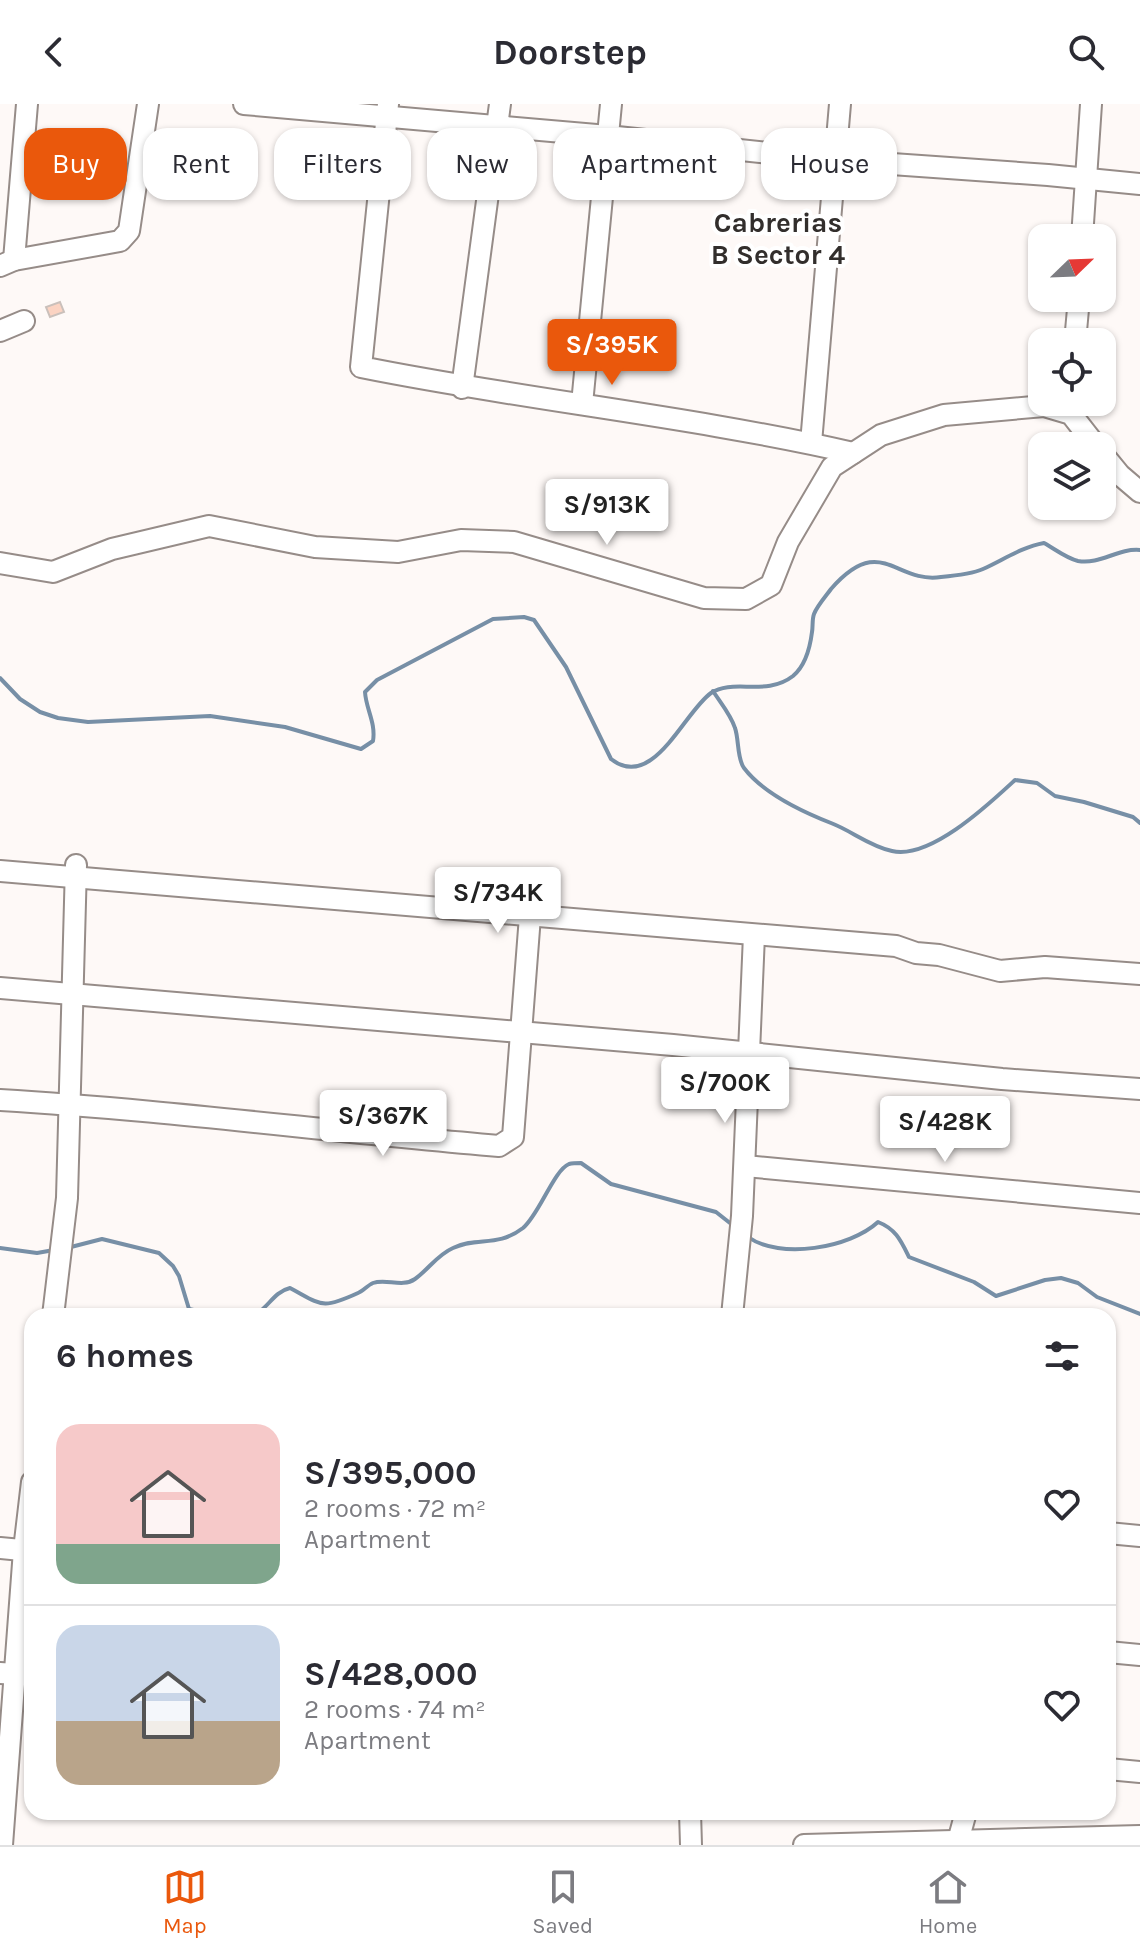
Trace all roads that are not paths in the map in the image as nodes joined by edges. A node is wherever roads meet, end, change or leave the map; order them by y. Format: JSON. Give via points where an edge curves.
{"nodes":[{"id":1,"x":27,"y":104,"type":"edge"},
{"id":2,"x":148,"y":104,"type":"edge"},
{"id":3,"x":244,"y":104,"type":"edge"},
{"id":4,"x":500,"y":104,"type":"edge"},
{"id":5,"x":611,"y":104,"type":"edge"},
{"id":6,"x":840,"y":104,"type":"edge"},
{"id":7,"x":1091,"y":104,"type":"edge"},
{"id":8,"x":388,"y":110,"type":"edge"},
{"id":9,"x":498,"y":127,"type":"junction"},
{"id":10,"x":609,"y":128,"type":"edge"},
{"id":11,"x":838,"y":128,"type":"edge"},
{"id":12,"x":553,"y":132,"type":"edge"},
{"id":13,"x":897,"y":165,"type":"edge"},
{"id":14,"x":1086,"y":179,"type":"junction"},
{"id":15,"x":1140,"y":184,"type":"edge"},
{"id":16,"x":602,"y":200,"type":"edge"},
{"id":17,"x":832,"y":200,"type":"edge"},
{"id":18,"x":1083,"y":224,"type":"edge"},
{"id":19,"x":7,"y":263,"type":"edge"},
{"id":20,"x":24,"y":321,"type":"dead end"},
{"id":21,"x":0,"y":331,"type":"edge"},
{"id":22,"x":462,"y":388,"type":"junction"},
{"id":23,"x":582,"y":404,"type":"junction"},
{"id":24,"x":1028,"y":406,"type":"edge"},
{"id":25,"x":1073,"y":416,"type":"edge"},
{"id":26,"x":1085,"y":432,"type":"edge"},
{"id":27,"x":811,"y":443,"type":"junction"},
{"id":28,"x":853,"y":453,"type":"junction"},
{"id":29,"x":1116,"y":470,"type":"edge"},
{"id":30,"x":1140,"y":492,"type":"edge"},
{"id":31,"x":0,"y":563,"type":"edge"},
{"id":32,"x":76,"y":870,"type":"junction"},
{"id":33,"x":0,"y":871,"type":"edge"},
{"id":34,"x":530,"y":916,"type":"junction"},
{"id":35,"x":754,"y":935,"type":"junction"},
{"id":36,"x":1140,"y":974,"type":"edge"},
{"id":37,"x":0,"y":988,"type":"edge"},
{"id":38,"x":73,"y":995,"type":"junction"},
{"id":39,"x":520,"y":1032,"type":"junction"},
{"id":40,"x":751,"y":1053,"type":"junction"},
{"id":41,"x":1140,"y":1089,"type":"edge"},
{"id":42,"x":0,"y":1100,"type":"edge"},
{"id":43,"x":70,"y":1104,"type":"junction"},
{"id":44,"x":745,"y":1166,"type":"junction"},
{"id":45,"x":1140,"y":1203,"type":"edge"},
{"id":46,"x":54,"y":1308,"type":"edge"},
{"id":47,"x":733,"y":1308,"type":"edge"},
{"id":48,"x":1116,"y":1534,"type":"edge"},
{"id":49,"x":1140,"y":1536,"type":"edge"},
{"id":50,"x":0,"y":1548,"type":"edge"},
{"id":51,"x":24,"y":1550,"type":"edge"},
{"id":52,"x":24,"y":1591,"type":"edge"},
{"id":53,"x":1116,"y":1653,"type":"edge"},
{"id":54,"x":1140,"y":1655,"type":"edge"},
{"id":55,"x":16,"y":1674,"type":"edge"},
{"id":56,"x":1116,"y":1770,"type":"edge"},
{"id":57,"x":1140,"y":1772,"type":"edge"},
{"id":58,"x":690,"y":1820,"type":"edge"},
{"id":59,"x":964,"y":1820,"type":"edge"},
{"id":60,"x":1140,"y":1836,"type":"edge"},
{"id":61,"x":958,"y":1843,"type":"edge"},
{"id":62,"x":2,"y":1845,"type":"edge"},
{"id":63,"x":691,"y":1845,"type":"edge"},
{"id":64,"x":804,"y":1845,"type":"edge"}],
"edges":[{"from":1,"to":19,"type":"street"},
{"from":2,"to":19,"type":"street","via":[[129,231],[120,241]]},
{"from":3,"to":8,"type":"street"},
{"from":4,"to":9,"type":"street"},
{"from":5,"to":10,"type":"street"},
{"from":6,"to":11,"type":"street"},
{"from":7,"to":14,"type":"street"},
{"from":8,"to":9,"type":"street"},
{"from":8,"to":22,"type":"street","via":[[361,367]]},
{"from":9,"to":12,"type":"street"},
{"from":9,"to":22,"type":"street"},
{"from":13,"to":14,"type":"street"},
{"from":14,"to":15,"type":"street"},
{"from":14,"to":18,"type":"street"},
{"from":16,"to":23,"type":"street"},
{"from":17,"to":27,"type":"street"},
{"from":20,"to":21,"type":"street"},
{"from":22,"to":23,"type":"street"},
{"from":23,"to":27,"type":"street"},
{"from":24,"to":28,"type":"street","via":[[944,415],[881,435]]},
{"from":25,"to":26,"type":"street"},
{"from":27,"to":28,"type":"street"},
{"from":28,"to":31,"type":"street","via":[[832,467],[788,542],[771,585],[746,599],[704,598],[514,542],[461,540],[398,552],[315,547],[209,526],[112,549],[53,572]]},
{"from":29,"to":30,"type":"street"},
{"from":32,"to":33,"type":"street"},
{"from":32,"to":34,"type":"street"},
{"from":32,"to":38,"type":"street"},
{"from":34,"to":35,"type":"street"},
{"from":34,"to":39,"type":"street"},
{"from":35,"to":36,"type":"street","via":[[896,946],[1000,971],[1045,967]]},
{"from":35,"to":40,"type":"street"},
{"from":37,"to":38,"type":"street"},
{"from":38,"to":39,"type":"street"},
{"from":38,"to":43,"type":"street"},
{"from":39,"to":40,"type":"street"},
{"from":39,"to":43,"type":"street","via":[[513,1137],[499,1146]]},
{"from":40,"to":41,"type":"street"},
{"from":40,"to":44,"type":"street"},
{"from":42,"to":43,"type":"street"},
{"from":43,"to":46,"type":"street","via":[[67,1198]]},
{"from":44,"to":45,"type":"street"},
{"from":44,"to":47,"type":"street"},
{"from":48,"to":49,"type":"street"},
{"from":50,"to":51,"type":"street"},
{"from":52,"to":55,"type":"street"},
{"from":53,"to":54,"type":"street"},
{"from":55,"to":62,"type":"street"},
{"from":56,"to":57,"type":"street"},
{"from":58,"to":63,"type":"street"},
{"from":59,"to":61,"type":"street"},
{"from":60,"to":61,"type":"street"},
{"from":61,"to":64,"type":"street"}]}
